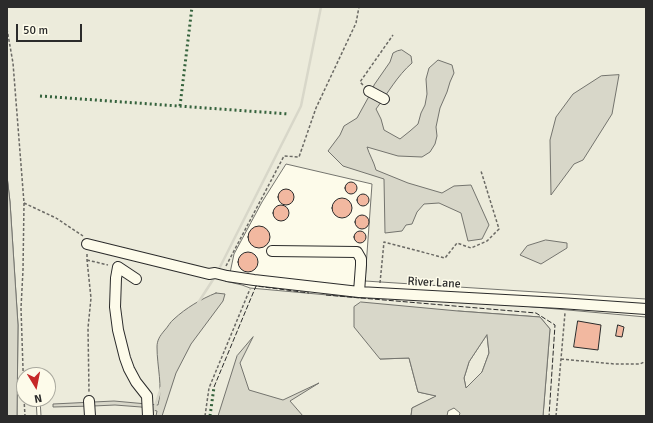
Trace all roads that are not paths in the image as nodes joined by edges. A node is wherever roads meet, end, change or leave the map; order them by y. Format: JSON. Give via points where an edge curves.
{"nodes":[{"id":1,"x":369,"y":91,"type":"dead end"},
{"id":2,"x":384,"y":99,"type":"dead end"},
{"id":3,"x":87,"y":244,"type":"road end"},
{"id":4,"x":272,"y":251,"type":"dead end"},
{"id":5,"x":136,"y":279,"type":"dead end"},
{"id":6,"x":359,"y":292,"type":"junction"},
{"id":7,"x":646,"y":309,"type":"edge"},
{"id":8,"x":148,"y":416,"type":"edge"}],
"edges":[{"from":1,"to":2,"type":"street"},
{"from":3,"to":6,"type":"street","name":"River Lane","via":[[209,274]]},
{"from":4,"to":6,"type":"street","via":[[357,252],[361,259]]},
{"from":5,"to":8,"type":"street","via":[[118,267],[115,307],[118,330],[129,369],[147,396]]},
{"from":6,"to":7,"type":"street","name":"River Lane"}]}
